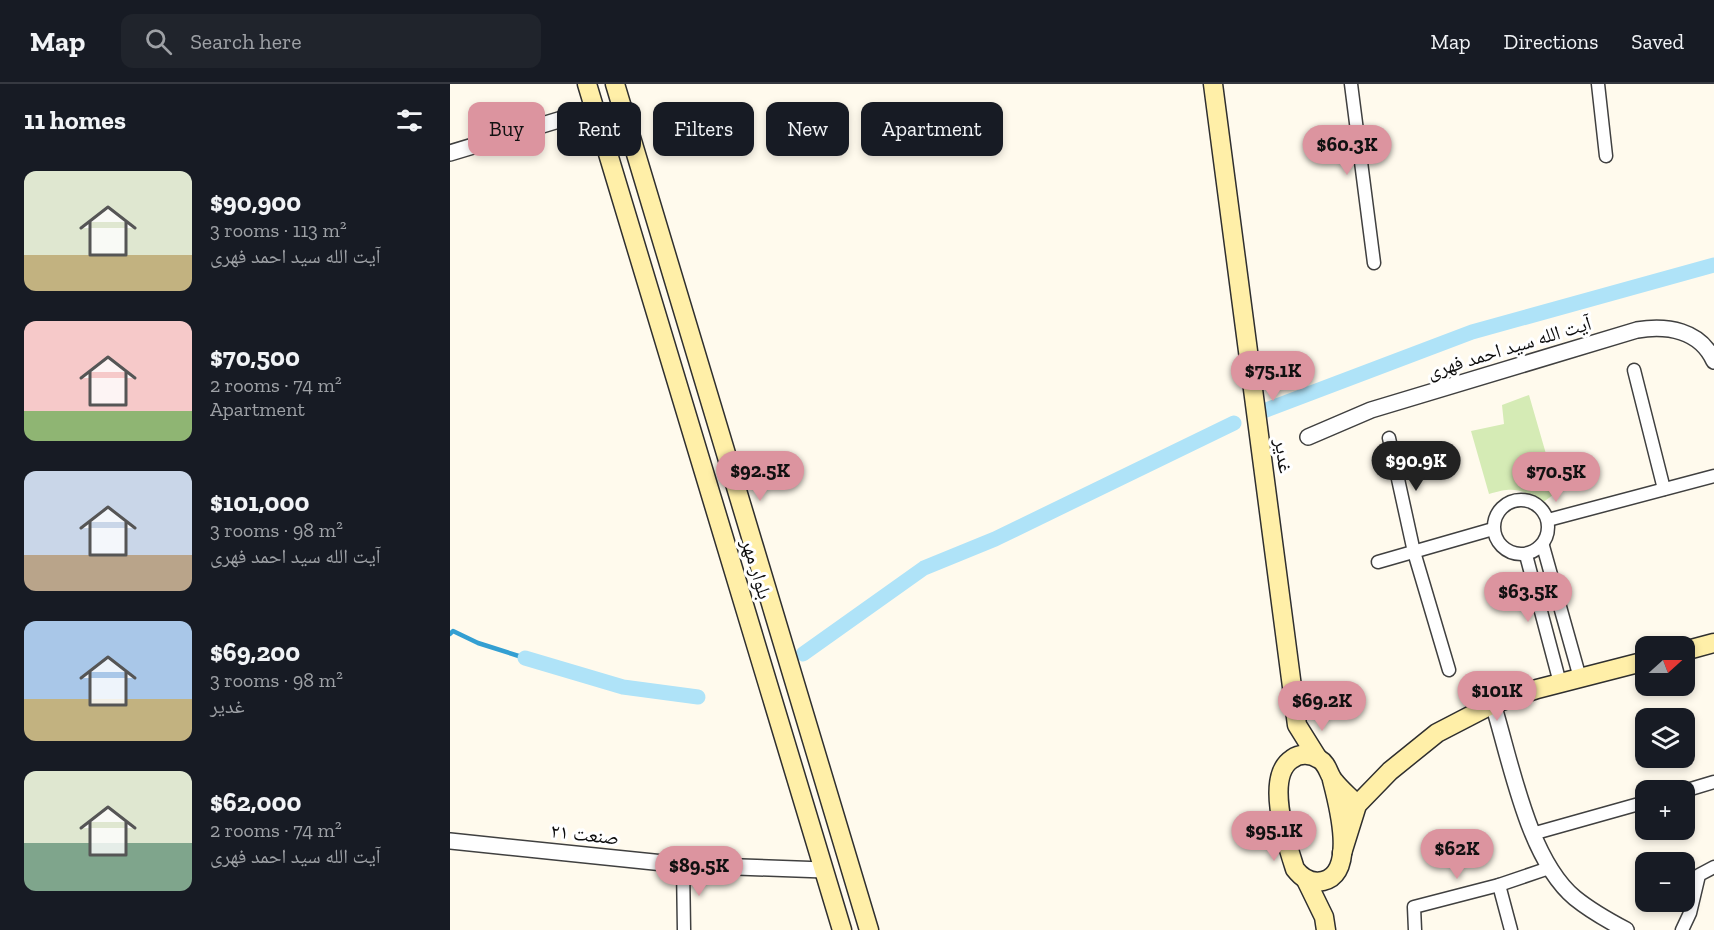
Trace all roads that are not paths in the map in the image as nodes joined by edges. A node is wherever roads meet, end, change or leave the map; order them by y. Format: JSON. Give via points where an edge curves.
{"nodes":[{"id":1,"x":586,"y":84,"type":"edge"},
{"id":2,"x":615,"y":84,"type":"edge"},
{"id":3,"x":1213,"y":84,"type":"edge"},
{"id":4,"x":1351,"y":84,"type":"edge"},
{"id":5,"x":1598,"y":84,"type":"edge"},
{"id":6,"x":592,"y":102,"type":"edge"},
{"id":7,"x":557,"y":121,"type":"edge"},
{"id":8,"x":450,"y":153,"type":"edge"},
{"id":9,"x":609,"y":156,"type":"edge"},
{"id":10,"x":1606,"y":156,"type":"dead end"},
{"id":11,"x":1374,"y":263,"type":"dead end"},
{"id":12,"x":1714,"y":361,"type":"edge"},
{"id":13,"x":1634,"y":370,"type":"dead end"},
{"id":14,"x":1308,"y":437,"type":"dead end"},
{"id":15,"x":1389,"y":438,"type":"dead end"},
{"id":16,"x":1714,"y":476,"type":"edge"},
{"id":17,"x":1664,"y":489,"type":"junction"},
{"id":18,"x":1548,"y":520,"type":"junction"},
{"id":19,"x":1493,"y":529,"type":"junction"},
{"id":20,"x":1543,"y":546,"type":"junction"},
{"id":21,"x":1414,"y":552,"type":"junction"},
{"id":22,"x":1526,"y":555,"type":"junction"},
{"id":23,"x":1378,"y":562,"type":"dead end"},
{"id":24,"x":776,"y":619,"type":"junction"},
{"id":25,"x":750,"y":625,"type":"junction"},
{"id":26,"x":1714,"y":643,"type":"edge"},
{"id":27,"x":1695,"y":648,"type":"edge"},
{"id":28,"x":1635,"y":664,"type":"edge"},
{"id":29,"x":1449,"y":670,"type":"dead end"},
{"id":30,"x":1580,"y":678,"type":"junction"},
{"id":31,"x":1560,"y":683,"type":"junction"},
{"id":32,"x":1493,"y":704,"type":"junction"},
{"id":33,"x":1297,"y":725,"type":"junction"},
{"id":34,"x":1317,"y":757,"type":"junction"},
{"id":35,"x":1290,"y":760,"type":"junction"},
{"id":36,"x":1332,"y":780,"type":"junction"},
{"id":37,"x":1714,"y":782,"type":"edge"},
{"id":38,"x":1695,"y":788,"type":"edge"},
{"id":39,"x":1357,"y":805,"type":"junction"},
{"id":40,"x":1635,"y":805,"type":"edge"},
{"id":41,"x":1532,"y":834,"type":"junction"},
{"id":42,"x":450,"y":842,"type":"edge"},
{"id":43,"x":1342,"y":853,"type":"junction"},
{"id":44,"x":684,"y":865,"type":"junction"},
{"id":45,"x":1714,"y":867,"type":"edge"},
{"id":46,"x":1549,"y":868,"type":"junction"},
{"id":47,"x":824,"y":870,"type":"junction"},
{"id":48,"x":1332,"y":877,"type":"junction"},
{"id":49,"x":1306,"y":880,"type":"junction"},
{"id":50,"x":1498,"y":885,"type":"junction"},
{"id":51,"x":1325,"y":923,"type":"edge"},
{"id":52,"x":684,"y":930,"type":"edge"},
{"id":53,"x":842,"y":930,"type":"edge"},
{"id":54,"x":869,"y":930,"type":"edge"},
{"id":55,"x":1415,"y":930,"type":"edge"},
{"id":56,"x":1510,"y":930,"type":"edge"},
{"id":57,"x":1626,"y":930,"type":"edge"},
{"id":58,"x":1682,"y":930,"type":"edge"}],
"edges":[{"from":1,"to":6,"type":"main road","name":"بلوار مهر"},
{"from":2,"to":24,"type":"main road","name":"بلوار مهر"},
{"from":3,"to":33,"type":"main road","name":"غدیر"},
{"from":4,"to":11,"type":"street"},
{"from":5,"to":10,"type":"street"},
{"from":7,"to":8,"type":"street"},
{"from":9,"to":25,"type":"main road","name":"بلوار مهر"},
{"from":12,"to":14,"type":"street","name":"آیت الله سید احمد فهری","via":[[1699,340],[1687,333],[1655,327],[1637,330],[1371,410]]},
{"from":13,"to":17,"type":"street"},
{"from":15,"to":21,"type":"street"},
{"from":16,"to":17,"type":"street"},
{"from":17,"to":18,"type":"street"},
{"from":18,"to":19,"type":"street","via":[[1539,506],[1524,500],[1509,502],[1497,513]]},
{"from":18,"to":20,"type":"street","via":[[1549,533]]},
{"from":19,"to":21,"type":"street"},
{"from":19,"to":22,"type":"street","via":[[1498,544],[1510,554]]},
{"from":20,"to":22,"type":"street"},
{"from":20,"to":30,"type":"street"},
{"from":21,"to":23,"type":"street"},
{"from":21,"to":29,"type":"street"},
{"from":22,"to":31,"type":"street"},
{"from":24,"to":25,"type":"main road"},
{"from":24,"to":54,"type":"main road","name":"بلوار مهر"},
{"from":25,"to":47,"type":"main road","name":"بلوار مهر"},
{"from":26,"to":27,"type":"main road"},
{"from":28,"to":30,"type":"main road"},
{"from":30,"to":31,"type":"main road"},
{"from":31,"to":32,"type":"main road"},
{"from":32,"to":39,"type":"main road","via":[[1437,733],[1390,771]]},
{"from":32,"to":41,"type":"street"},
{"from":33,"to":34,"type":"main road","name":"غدیر"},
{"from":33,"to":35,"type":"main road"},
{"from":34,"to":35,"type":"main road","via":[[1303,755]]},
{"from":34,"to":36,"type":"main road","name":"غدیر","via":[[1327,766]]},
{"from":35,"to":49,"type":"main road","via":[[1280,777],[1281,824],[1295,869]]},
{"from":36,"to":39,"type":"main road"},
{"from":36,"to":43,"type":"main road","via":[[1341,816]]},
{"from":37,"to":38,"type":"street"},
{"from":39,"to":43,"type":"main road"},
{"from":40,"to":41,"type":"street"},
{"from":41,"to":46,"type":"street"},
{"from":42,"to":44,"type":"street","name":"صنعت ۲۱"},
{"from":43,"to":48,"type":"main road","via":[[1340,866]]},
{"from":44,"to":47,"type":"street","name":"صنعت ۲۱"},
{"from":44,"to":52,"type":"street"},
{"from":45,"to":58,"type":"street","via":[[1699,875]]},
{"from":46,"to":50,"type":"street"},
{"from":46,"to":57,"type":"street","via":[[1574,897]]},
{"from":47,"to":53,"type":"main road","name":"بلوار مهر"},
{"from":48,"to":49,"type":"main road","via":[[1320,882]]},
{"from":48,"to":51,"type":"main road"},
{"from":49,"to":51,"type":"main road"},
{"from":50,"to":55,"type":"street","via":[[1414,907]]},
{"from":50,"to":56,"type":"street"}]}
